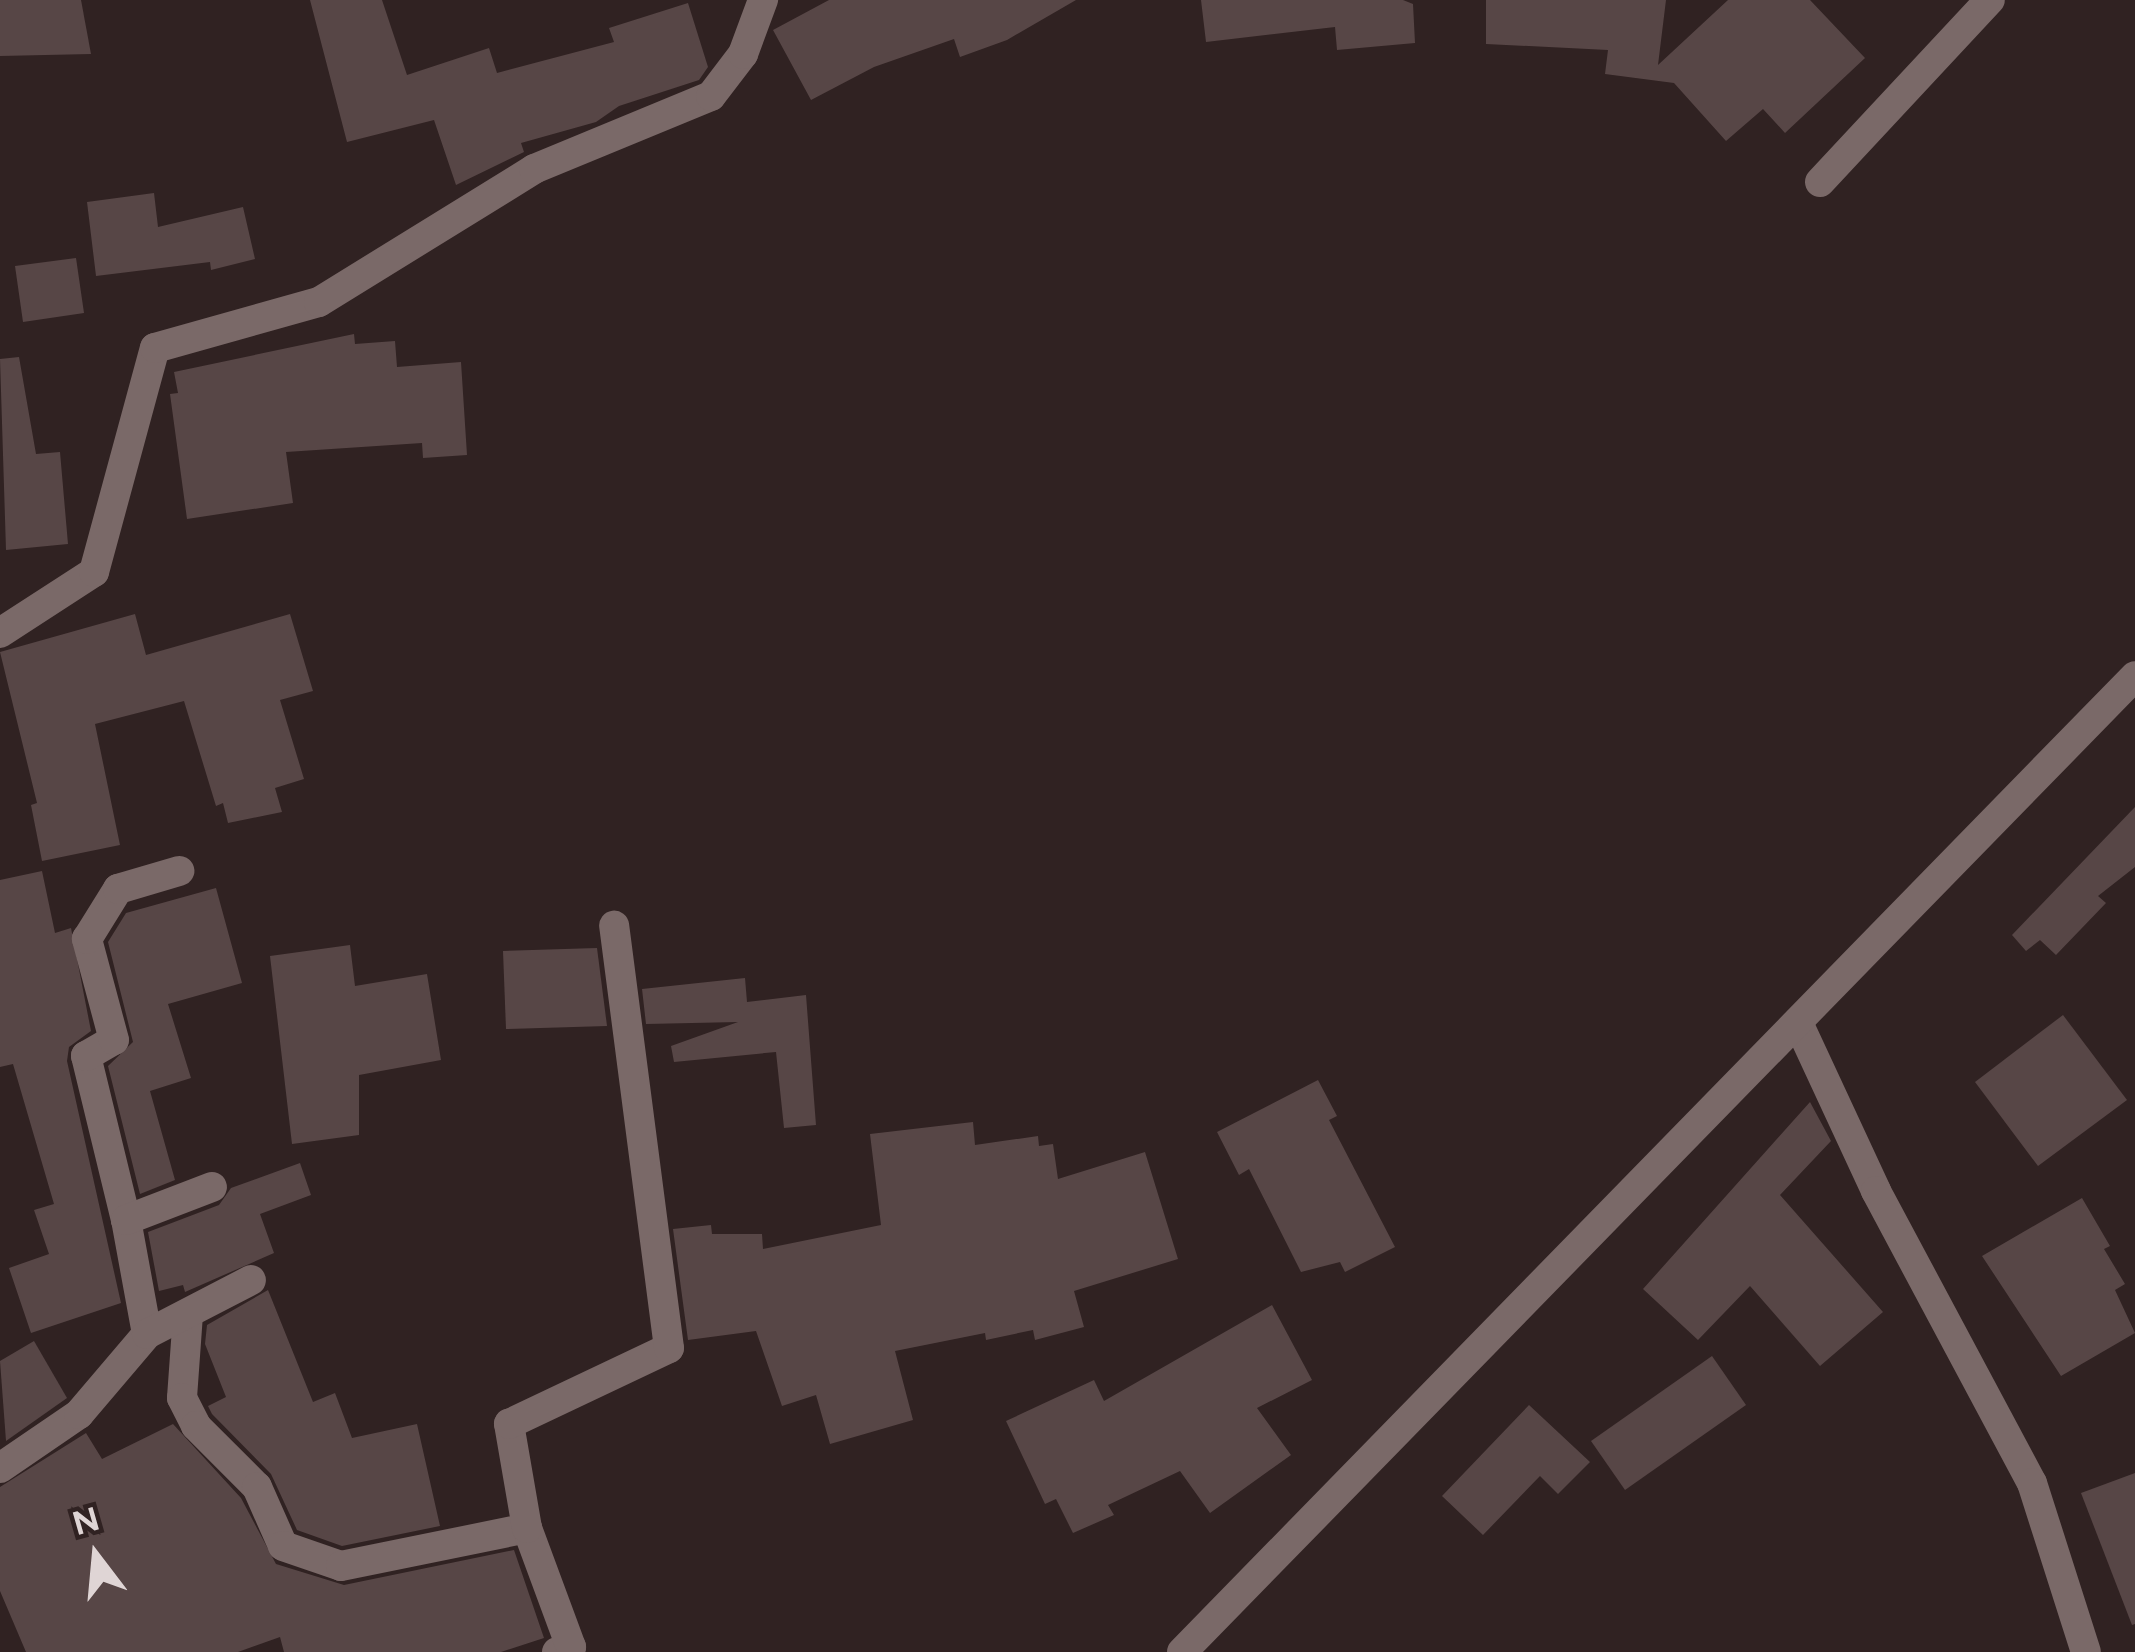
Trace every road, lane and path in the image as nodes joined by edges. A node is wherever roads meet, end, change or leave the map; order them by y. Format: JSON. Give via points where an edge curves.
{"nodes":[{"id":1,"x":763,"y":0,"type":"edge"},
{"id":2,"x":1990,"y":0,"type":"edge"},
{"id":3,"x":1820,"y":182,"type":"dead end"},
{"id":4,"x":0,"y":633,"type":"edge"},
{"id":5,"x":2135,"y":677,"type":"edge"},
{"id":6,"x":179,"y":872,"type":"dead end"},
{"id":7,"x":614,"y":926,"type":"dead end"},
{"id":8,"x":1800,"y":1027,"type":"junction"},
{"id":9,"x":212,"y":1187,"type":"dead end"},
{"id":10,"x":126,"y":1220,"type":"junction"},
{"id":11,"x":251,"y":1280,"type":"dead end"},
{"id":12,"x":188,"y":1314,"type":"junction"},
{"id":13,"x":147,"y":1334,"type":"junction"},
{"id":14,"x":0,"y":1468,"type":"edge"},
{"id":15,"x":527,"y":1528,"type":"junction"},
{"id":16,"x":567,"y":1650,"type":"edge"},
{"id":17,"x":1182,"y":1652,"type":"edge"},
{"id":18,"x":2086,"y":1652,"type":"edge"}],
"edges":[{"from":1,"to":4,"type":"street","via":[[742,54],[712,96],[534,169],[319,302],[155,348],[94,572]]},
{"from":2,"to":3,"type":"street"},
{"from":5,"to":8,"type":"street"},
{"from":6,"to":10,"type":"street","via":[[118,889],[87,939],[114,1040],[86,1056]]},
{"from":7,"to":15,"type":"street","via":[[669,1348],[509,1424]]},
{"from":8,"to":17,"type":"street"},
{"from":8,"to":18,"type":"street","via":[[1876,1191],[2032,1483]]},
{"from":9,"to":10,"type":"street"},
{"from":10,"to":13,"type":"street"},
{"from":11,"to":12,"type":"street"},
{"from":12,"to":13,"type":"street"},
{"from":12,"to":15,"type":"street","via":[[182,1398],[196,1426],[257,1487],[283,1546],[340,1566]]},
{"from":13,"to":14,"type":"street","via":[[79,1414]]},
{"from":15,"to":16,"type":"street"}]}
